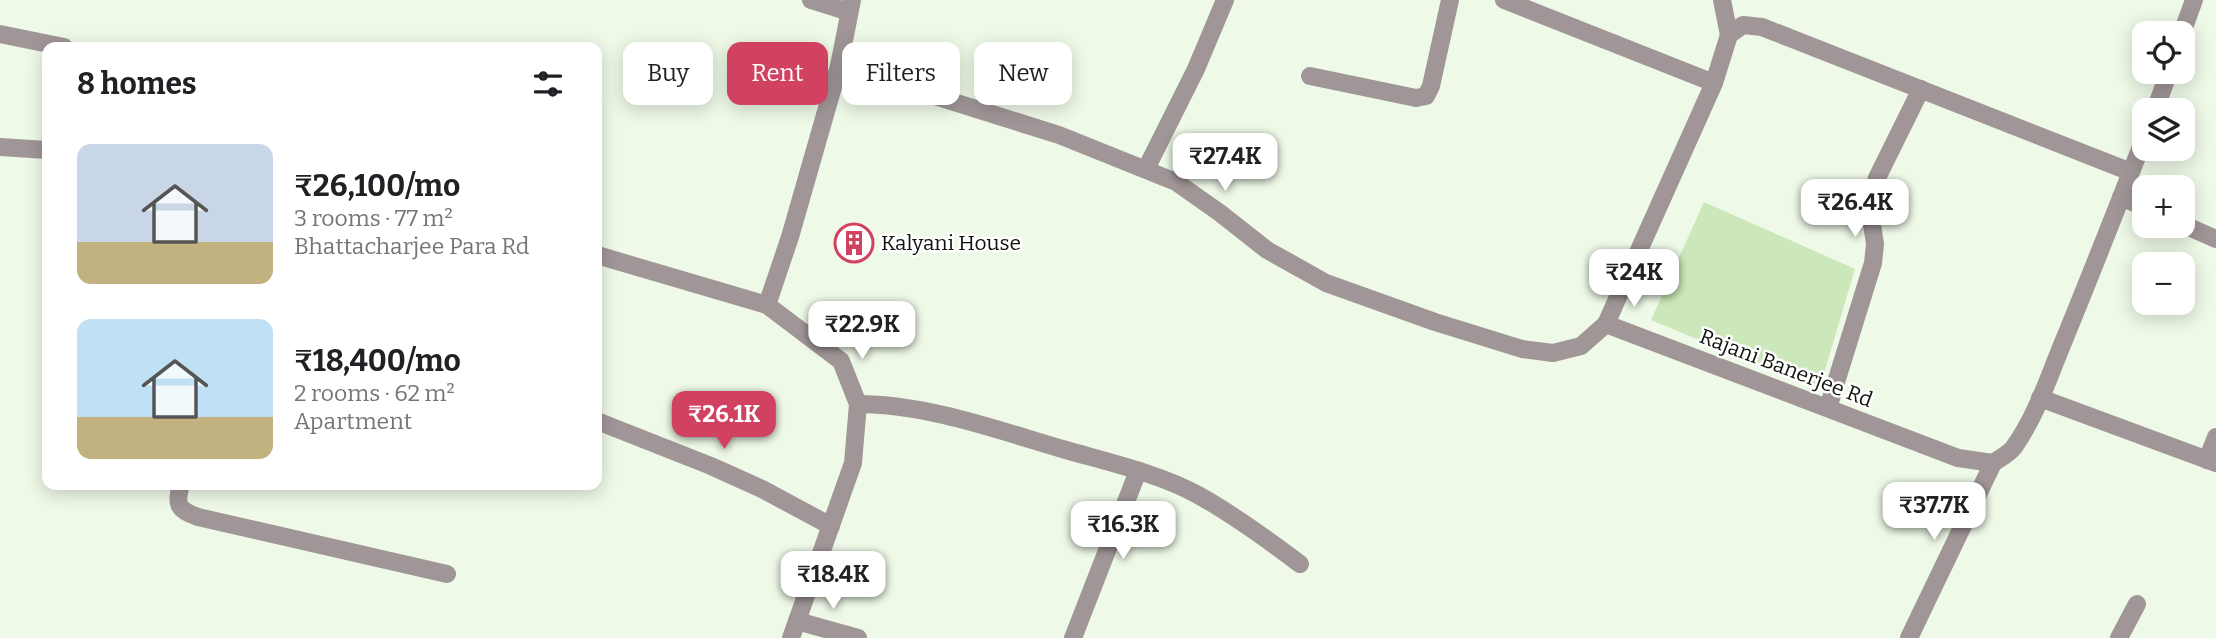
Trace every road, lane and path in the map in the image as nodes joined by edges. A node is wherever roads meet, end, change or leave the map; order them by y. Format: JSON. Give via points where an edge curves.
{"nodes":[{"id":1,"x":811,"y":0,"type":"edge"},
{"id":2,"x":1225,"y":0,"type":"edge"},
{"id":3,"x":1450,"y":0,"type":"edge"},
{"id":4,"x":1504,"y":0,"type":"edge"},
{"id":5,"x":1722,"y":0,"type":"edge"},
{"id":6,"x":2194,"y":0,"type":"edge"},
{"id":7,"x":851,"y":6,"type":"edge"},
{"id":8,"x":2186,"y":21,"type":"edge"},
{"id":9,"x":0,"y":34,"type":"edge"},
{"id":10,"x":1729,"y":35,"type":"junction"},
{"id":11,"x":42,"y":43,"type":"edge"},
{"id":12,"x":839,"y":66,"type":"junction"},
{"id":13,"x":1310,"y":76,"type":"dead end"},
{"id":14,"x":1714,"y":83,"type":"junction"},
{"id":15,"x":1921,"y":89,"type":"junction"},
{"id":16,"x":0,"y":147,"type":"edge"},
{"id":17,"x":42,"y":150,"type":"edge"},
{"id":18,"x":2135,"y":161,"type":"edge"},
{"id":19,"x":1146,"y":169,"type":"junction"},
{"id":20,"x":2131,"y":172,"type":"junction"},
{"id":21,"x":2121,"y":197,"type":"junction"},
{"id":22,"x":2132,"y":202,"type":"edge"},
{"id":23,"x":2195,"y":230,"type":"edge"},
{"id":24,"x":2216,"y":239,"type":"edge"},
{"id":25,"x":602,"y":256,"type":"edge"},
{"id":26,"x":766,"y":305,"type":"junction"},
{"id":27,"x":1606,"y":324,"type":"junction"},
{"id":28,"x":2040,"y":398,"type":"junction"},
{"id":29,"x":858,"y":404,"type":"junction"},
{"id":30,"x":1828,"y":408,"type":"junction"},
{"id":31,"x":602,"y":423,"type":"edge"},
{"id":32,"x":2216,"y":436,"type":"edge"},
{"id":33,"x":2212,"y":461,"type":"edge"},
{"id":34,"x":1993,"y":463,"type":"junction"},
{"id":35,"x":1138,"y":471,"type":"junction"},
{"id":36,"x":179,"y":490,"type":"edge"},
{"id":37,"x":831,"y":526,"type":"junction"},
{"id":38,"x":1300,"y":564,"type":"dead end"},
{"id":39,"x":447,"y":574,"type":"dead end"},
{"id":40,"x":2137,"y":604,"type":"dead end"},
{"id":41,"x":794,"y":630,"type":"edge"},
{"id":42,"x":858,"y":638,"type":"edge"},
{"id":43,"x":1073,"y":638,"type":"edge"},
{"id":44,"x":1909,"y":638,"type":"edge"},
{"id":45,"x":2119,"y":638,"type":"edge"}],
"edges":[{"from":1,"to":7,"type":"street"},
{"from":2,"to":19,"type":"street"},
{"from":3,"to":13,"type":"street","via":[[1426,96],[1416,98]]},
{"from":4,"to":14,"type":"street"},
{"from":5,"to":10,"type":"street"},
{"from":6,"to":8,"type":"street"},
{"from":7,"to":12,"type":"street"},
{"from":9,"to":11,"type":"street"},
{"from":10,"to":14,"type":"street"},
{"from":10,"to":15,"type":"street","via":[[1744,25],[1762,27]]},
{"from":12,"to":19,"type":"street","via":[[1059,135]]},
{"from":12,"to":26,"type":"street"},
{"from":14,"to":27,"type":"street"},
{"from":15,"to":20,"type":"street"},
{"from":15,"to":30,"type":"street","via":[[1871,197],[1873,263]]},
{"from":16,"to":17,"type":"street"},
{"from":18,"to":20,"type":"street"},
{"from":19,"to":27,"type":"street","via":[[1176,181],[1266,250],[1326,283],[1435,322],[1553,354],[1581,346]]},
{"from":20,"to":21,"type":"street"},
{"from":21,"to":22,"type":"street"},
{"from":21,"to":28,"type":"street"},
{"from":23,"to":24,"type":"street"},
{"from":25,"to":26,"type":"street"},
{"from":26,"to":29,"type":"street","via":[[841,361]]},
{"from":27,"to":30,"type":"street","name":"Rajani Banerjee Rd"},
{"from":28,"to":33,"type":"street"},
{"from":28,"to":34,"type":"street","via":[[2012,450]]},
{"from":29,"to":35,"type":"street","via":[[922,411]]},
{"from":29,"to":37,"type":"street","via":[[853,463]]},
{"from":30,"to":34,"type":"street","name":"Rajani Banerjee Rd","via":[[1958,458]]},
{"from":31,"to":37,"type":"street","via":[[711,466]]},
{"from":32,"to":33,"type":"street"},
{"from":34,"to":44,"type":"street"},
{"from":35,"to":38,"type":"street","via":[[1196,494]]},
{"from":35,"to":43,"type":"street"},
{"from":36,"to":39,"type":"street","via":[[178,505],[198,517]]},
{"from":37,"to":41,"type":"street"},
{"from":40,"to":45,"type":"street"},
{"from":41,"to":42,"type":"street"}]}
